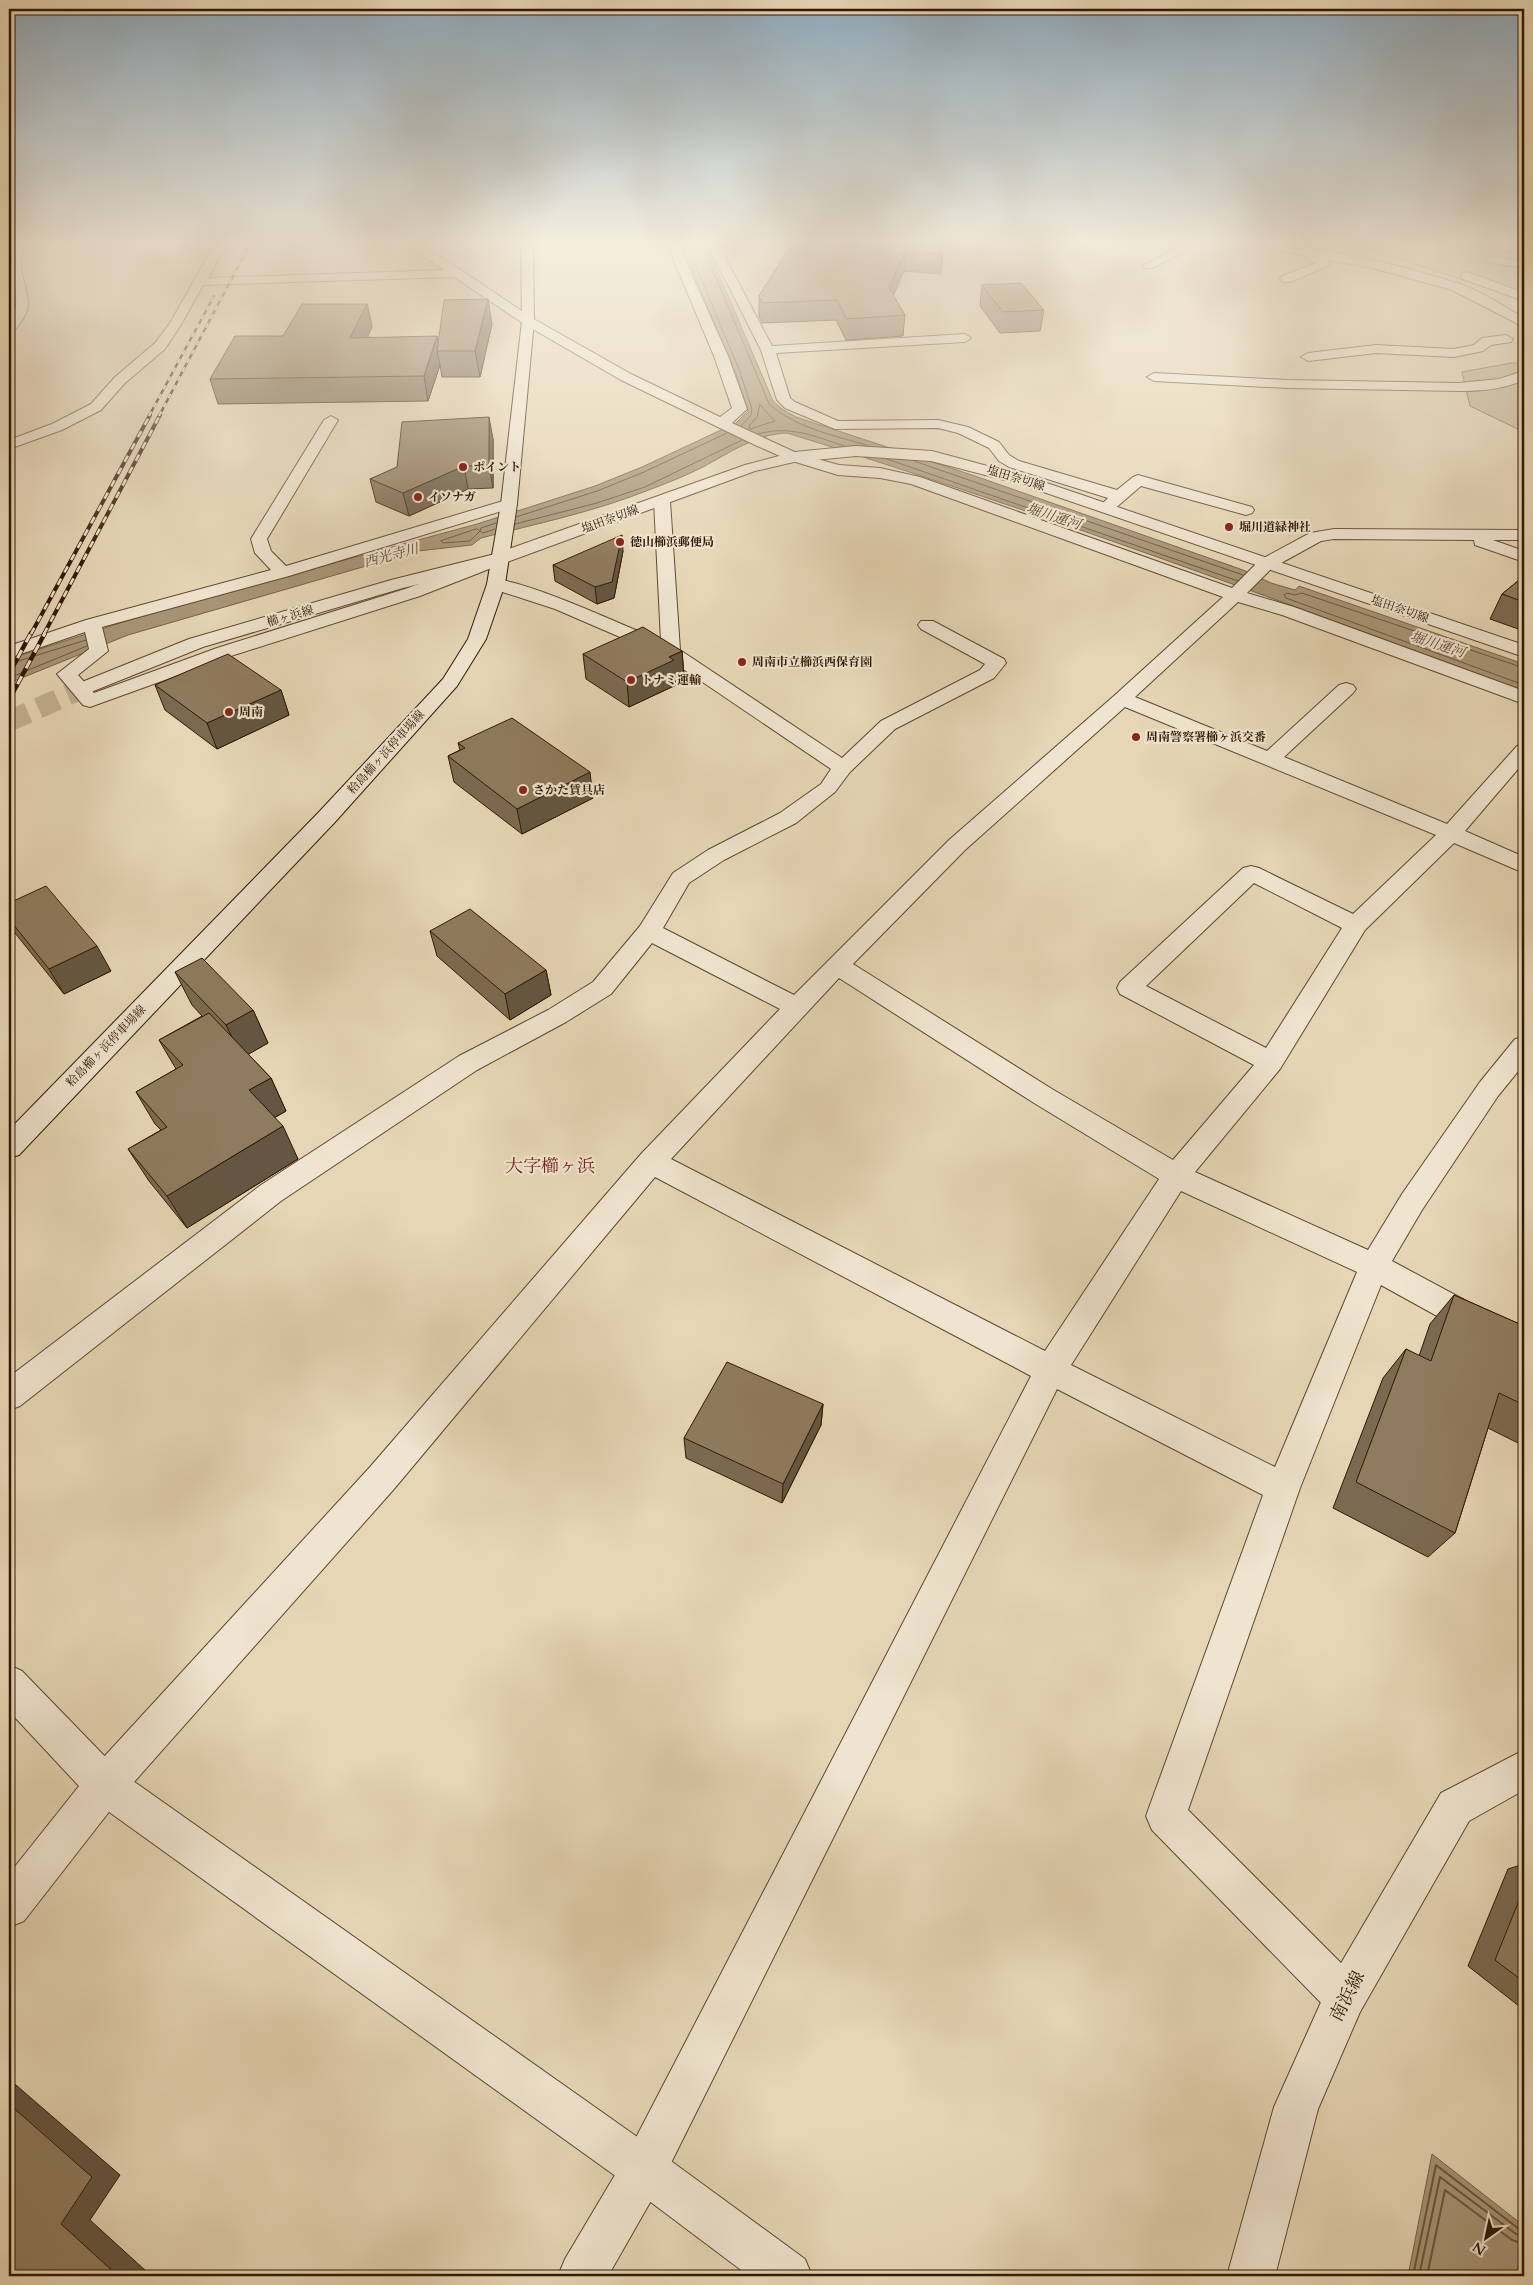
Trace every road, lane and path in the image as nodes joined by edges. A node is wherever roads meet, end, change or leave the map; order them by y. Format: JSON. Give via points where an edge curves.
{"nodes":[{"id":1,"x":768,"y":350,"type":"edge"},
{"id":2,"x":155,"y":351,"type":"edge"},
{"id":3,"x":525,"y":351,"type":"edge"},
{"id":4,"x":580,"y":351,"type":"edge"},
{"id":5,"x":719,"y":351,"type":"edge"},
{"id":6,"x":1362,"y":351,"type":"edge"},
{"id":7,"x":1408,"y":351,"type":"edge"},
{"id":8,"x":1465,"y":351,"type":"edge"},
{"id":9,"x":1490,"y":351,"type":"edge"},
{"id":10,"x":1308,"y":357,"type":"dead end"},
{"id":11,"x":1442,"y":366,"type":"dead end"},
{"id":12,"x":1426,"y":372,"type":"dead end"},
{"id":13,"x":1524,"y":375,"type":"edge"},
{"id":14,"x":1154,"y":377,"type":"dead end"},
{"id":15,"x":1419,"y":386,"type":"junction"},
{"id":16,"x":944,"y":415,"type":"dead end"},
{"id":17,"x":331,"y":420,"type":"dead end"},
{"id":18,"x":721,"y":424,"type":"junction"},
{"id":19,"x":871,"y":426,"type":"junction"},
{"id":20,"x":9,"y":445,"type":"edge"},
{"id":21,"x":932,"y":456,"type":"junction"},
{"id":22,"x":794,"y":457,"type":"junction"},
{"id":23,"x":1119,"y":496,"type":"junction"},
{"id":24,"x":662,"y":501,"type":"junction"},
{"id":25,"x":509,"y":504,"type":"junction"},
{"id":26,"x":1106,"y":508,"type":"junction"},
{"id":27,"x":1246,"y":510,"type":"dead end"},
{"id":28,"x":1471,"y":534,"type":"junction"},
{"id":29,"x":1524,"y":535,"type":"edge"},
{"id":30,"x":502,"y":549,"type":"junction"},
{"id":31,"x":1524,"y":557,"type":"edge"},
{"id":32,"x":1263,"y":566,"type":"junction"},
{"id":33,"x":282,"y":572,"type":"junction"},
{"id":34,"x":496,"y":584,"type":"junction"},
{"id":35,"x":1237,"y":593,"type":"junction"},
{"id":36,"x":92,"y":624,"type":"junction"},
{"id":37,"x":927,"y":625,"type":"dead end"},
{"id":38,"x":1524,"y":651,"type":"edge"},
{"id":39,"x":9,"y":652,"type":"edge"},
{"id":40,"x":671,"y":652,"type":"junction"},
{"id":41,"x":84,"y":688,"type":"tunnel mouth"},
{"id":42,"x":1346,"y":689,"type":"dead end"},
{"id":43,"x":1524,"y":698,"type":"edge"},
{"id":44,"x":1122,"y":699,"type":"junction"},
{"id":45,"x":1524,"y":750,"type":"edge"},
{"id":46,"x":1270,"y":759,"type":"junction"},
{"id":47,"x":843,"y":768,"type":"junction"},
{"id":48,"x":1451,"y":833,"type":"junction"},
{"id":49,"x":1524,"y":866,"type":"edge"},
{"id":50,"x":1356,"y":925,"type":"junction"},
{"id":51,"x":649,"y":931,"type":"junction"},
{"id":52,"x":837,"y":965,"type":"junction"},
{"id":53,"x":797,"y":1007,"type":"junction"},
{"id":54,"x":1524,"y":1046,"type":"edge"},
{"id":55,"x":1271,"y":1062,"type":"junction"},
{"id":56,"x":9,"y":1147,"type":"edge"},
{"id":57,"x":651,"y":1162,"type":"junction"},
{"id":58,"x":1176,"y":1176,"type":"junction"},
{"id":59,"x":1374,"y":1266,"type":"junction"},
{"id":60,"x":1524,"y":1348,"type":"edge"},
{"id":61,"x":1050,"y":1370,"type":"junction"},
{"id":62,"x":9,"y":1396,"type":"edge"},
{"id":63,"x":1283,"y":1488,"type":"junction"},
{"id":64,"x":9,"y":1684,"type":"edge"},
{"id":65,"x":1524,"y":1769,"type":"edge"},
{"id":66,"x":105,"y":1785,"type":"junction"},
{"id":67,"x":9,"y":1906,"type":"edge"},
{"id":68,"x":1345,"y":1997,"type":"junction"},
{"id":69,"x":644,"y":2169,"type":"junction"},
{"id":70,"x":582,"y":2276,"type":"edge"},
{"id":71,"x":788,"y":2276,"type":"edge"},
{"id":72,"x":1251,"y":2276,"type":"edge"}],
"edges":[{"from":1,"to":19,"type":"street","via":[[784,400],[790,405],[835,424]]},
{"from":2,"to":20,"type":"street","via":[[120,380],[96,408]]},
{"from":3,"to":25,"type":"street","name":"粭島櫛ヶ浜停車場線"},
{"from":4,"to":18,"type":"street"},
{"from":5,"to":18,"type":"street","via":[[740,409]]},
{"from":6,"to":10,"type":"street"},
{"from":7,"to":8,"type":"street"},
{"from":9,"to":11,"type":"street"},
{"from":12,"to":15,"type":"street"},
{"from":13,"to":15,"type":"street","via":[[1496,384]]},
{"from":14,"to":15,"type":"street"},
{"from":16,"to":19,"type":"street","via":[[884,417]]},
{"from":17,"to":33,"type":"street","via":[[259,539],[263,553]]},
{"from":18,"to":22,"type":"street"},
{"from":19,"to":21,"type":"street","via":[[926,434],[932,438]]},
{"from":19,"to":23,"type":"street","via":[[938,424],[963,430],[994,445],[1004,458],[1014,464]]},
{"from":21,"to":22,"type":"street","name":"塩田奈切線","via":[[836,452]]},
{"from":21,"to":26,"type":"street","name":"塩田奈切線","via":[[1026,480]]},
{"from":22,"to":24,"type":"street","name":"塩田奈切線","via":[[750,468]]},
{"from":22,"to":35,"type":"street","via":[[838,470],[915,480]]},
{"from":23,"to":26,"type":"street"},
{"from":23,"to":27,"type":"street","via":[[1138,480]]},
{"from":24,"to":30,"type":"street","name":"塩田奈切線"},
{"from":24,"to":40,"type":"street"},
{"from":25,"to":30,"type":"street","name":"粭島櫛ヶ浜停車場線"},
{"from":25,"to":33,"type":"street"},
{"from":26,"to":32,"type":"street","name":"塩田奈切線"},
{"from":28,"to":29,"type":"street"},
{"from":28,"to":31,"type":"street","via":[[1485,544]]},
{"from":28,"to":32,"type":"street","via":[[1334,534],[1316,537]]},
{"from":30,"to":34,"type":"street","name":"粭島櫛ヶ浜停車場線"},
{"from":30,"to":36,"type":"street","via":[[414,592],[224,652],[90,701],[68,674],[98,651]]},
{"from":30,"to":41,"type":"street","name":"櫛ヶ浜線","via":[[397,584],[196,643]]},
{"from":32,"to":35,"type":"street"},
{"from":32,"to":38,"type":"street","name":"塩田奈切線"},
{"from":33,"to":36,"type":"street"},
{"from":34,"to":40,"type":"street","via":[[561,605]]},
{"from":34,"to":56,"type":"street","name":"粭島櫛ヶ浜停車場線","via":[[477,639],[450,682],[320,824]]},
{"from":35,"to":43,"type":"street"},
{"from":35,"to":44,"type":"street"},
{"from":36,"to":39,"type":"street"},
{"from":37,"to":47,"type":"street","via":[[997,662],[987,674],[888,725]]},
{"from":40,"to":47,"type":"street"},
{"from":42,"to":46,"type":"street"},
{"from":44,"to":46,"type":"street"},
{"from":44,"to":52,"type":"street","via":[[957,845]]},
{"from":45,"to":48,"type":"street"},
{"from":46,"to":48,"type":"street"},
{"from":47,"to":51,"type":"street","via":[[828,788],[788,818],[716,855],[681,878]]},
{"from":48,"to":49,"type":"street"},
{"from":48,"to":50,"type":"street"},
{"from":50,"to":55,"type":"street"},
{"from":50,"to":55,"type":"street","via":[[1251,873],[1129,988]]},
{"from":51,"to":53,"type":"street"},
{"from":51,"to":62,"type":"street","via":[[602,988],[468,1063],[271,1193]]},
{"from":52,"to":53,"type":"street"},
{"from":52,"to":58,"type":"street"},
{"from":53,"to":57,"type":"street"},
{"from":54,"to":59,"type":"street","via":[[1488,1089],[1412,1202]]},
{"from":55,"to":58,"type":"street"},
{"from":57,"to":61,"type":"street"},
{"from":57,"to":66,"type":"street","via":[[382,1478]]},
{"from":58,"to":59,"type":"street"},
{"from":58,"to":61,"type":"street"},
{"from":59,"to":60,"type":"street"},
{"from":59,"to":63,"type":"street"},
{"from":61,"to":63,"type":"street"},
{"from":61,"to":69,"type":"street"},
{"from":63,"to":68,"type":"street","via":[[1166,1816]]},
{"from":64,"to":66,"type":"street"},
{"from":65,"to":68,"type":"street","name":"南浜線","via":[[1454,1807]]},
{"from":66,"to":67,"type":"street"},
{"from":66,"to":69,"type":"street"},
{"from":68,"to":72,"type":"street","name":"南浜線","via":[[1296,2107]]},
{"from":69,"to":70,"type":"street"},
{"from":69,"to":71,"type":"street"}]}
